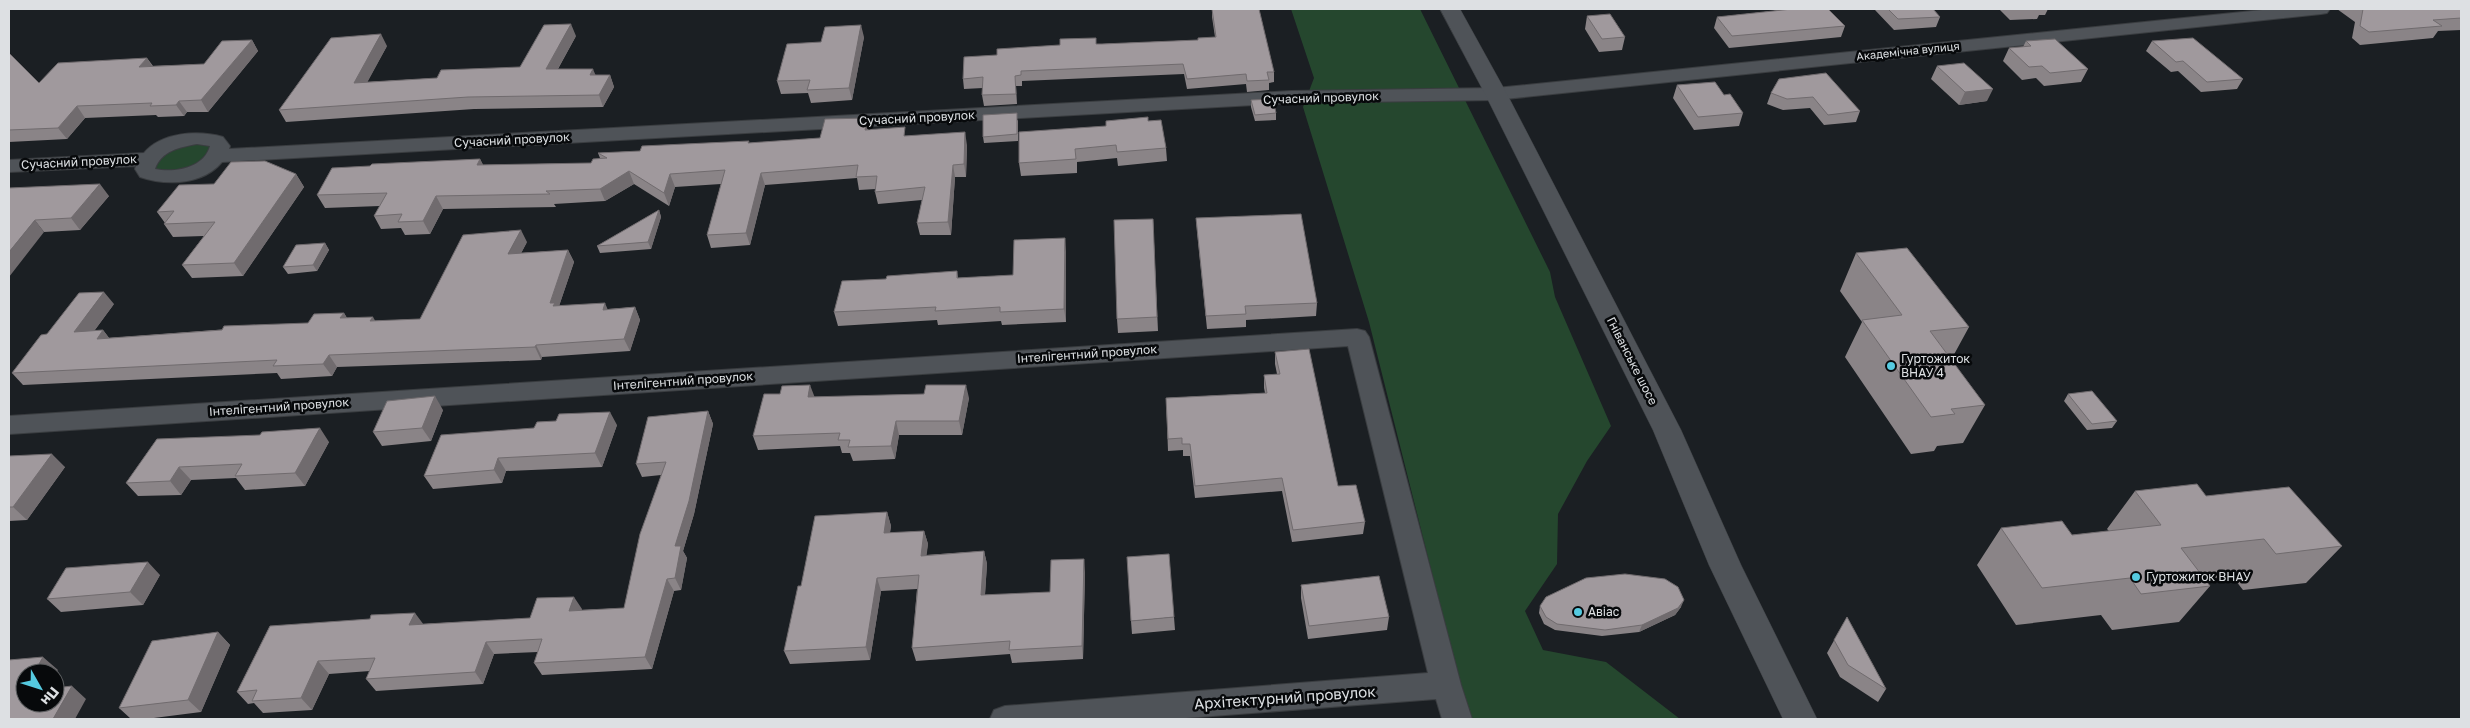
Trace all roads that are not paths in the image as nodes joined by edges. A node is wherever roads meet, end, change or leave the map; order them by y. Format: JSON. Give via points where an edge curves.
{"nodes":[{"id":1,"x":1450,"y":9,"type":"edge"},
{"id":2,"x":2321,"y":9,"type":"edge"},
{"id":3,"x":1496,"y":94,"type":"junction"},
{"id":4,"x":218,"y":156,"type":"junction"},
{"id":5,"x":149,"y":159,"type":"junction"},
{"id":6,"x":9,"y":166,"type":"edge"},
{"id":7,"x":9,"y":425,"type":"edge"},
{"id":8,"x":1446,"y":685,"type":"junction"},
{"id":9,"x":1005,"y":719,"type":"edge"},
{"id":10,"x":1458,"y":719,"type":"edge"},
{"id":11,"x":1800,"y":719,"type":"edge"}],
"edges":[{"from":1,"to":3,"type":"main road","name":"Гніванське шосе"},
{"from":2,"to":3,"type":"street","name":"Академічна вулиця"},
{"from":3,"to":4,"type":"street","name":"Сучасний провулок","via":[[1291,97]]},
{"from":3,"to":11,"type":"main road","name":"Гніванське шосе","via":[[1667,430],[1725,565]]},
{"from":4,"to":5,"type":"street","via":[[220,146],[216,141],[198,138],[172,144]]},
{"from":4,"to":5,"type":"street","via":[[198,170],[163,178],[147,173],[145,169]]},
{"from":5,"to":6,"type":"street","name":"Сучасний провулок"},
{"from":7,"to":8,"type":"street","name":"Інтелігентний провулок","via":[[1357,337]]},
{"from":8,"to":9,"type":"street","name":"Архітектурний провулок"},
{"from":8,"to":10,"type":"street"}]}
